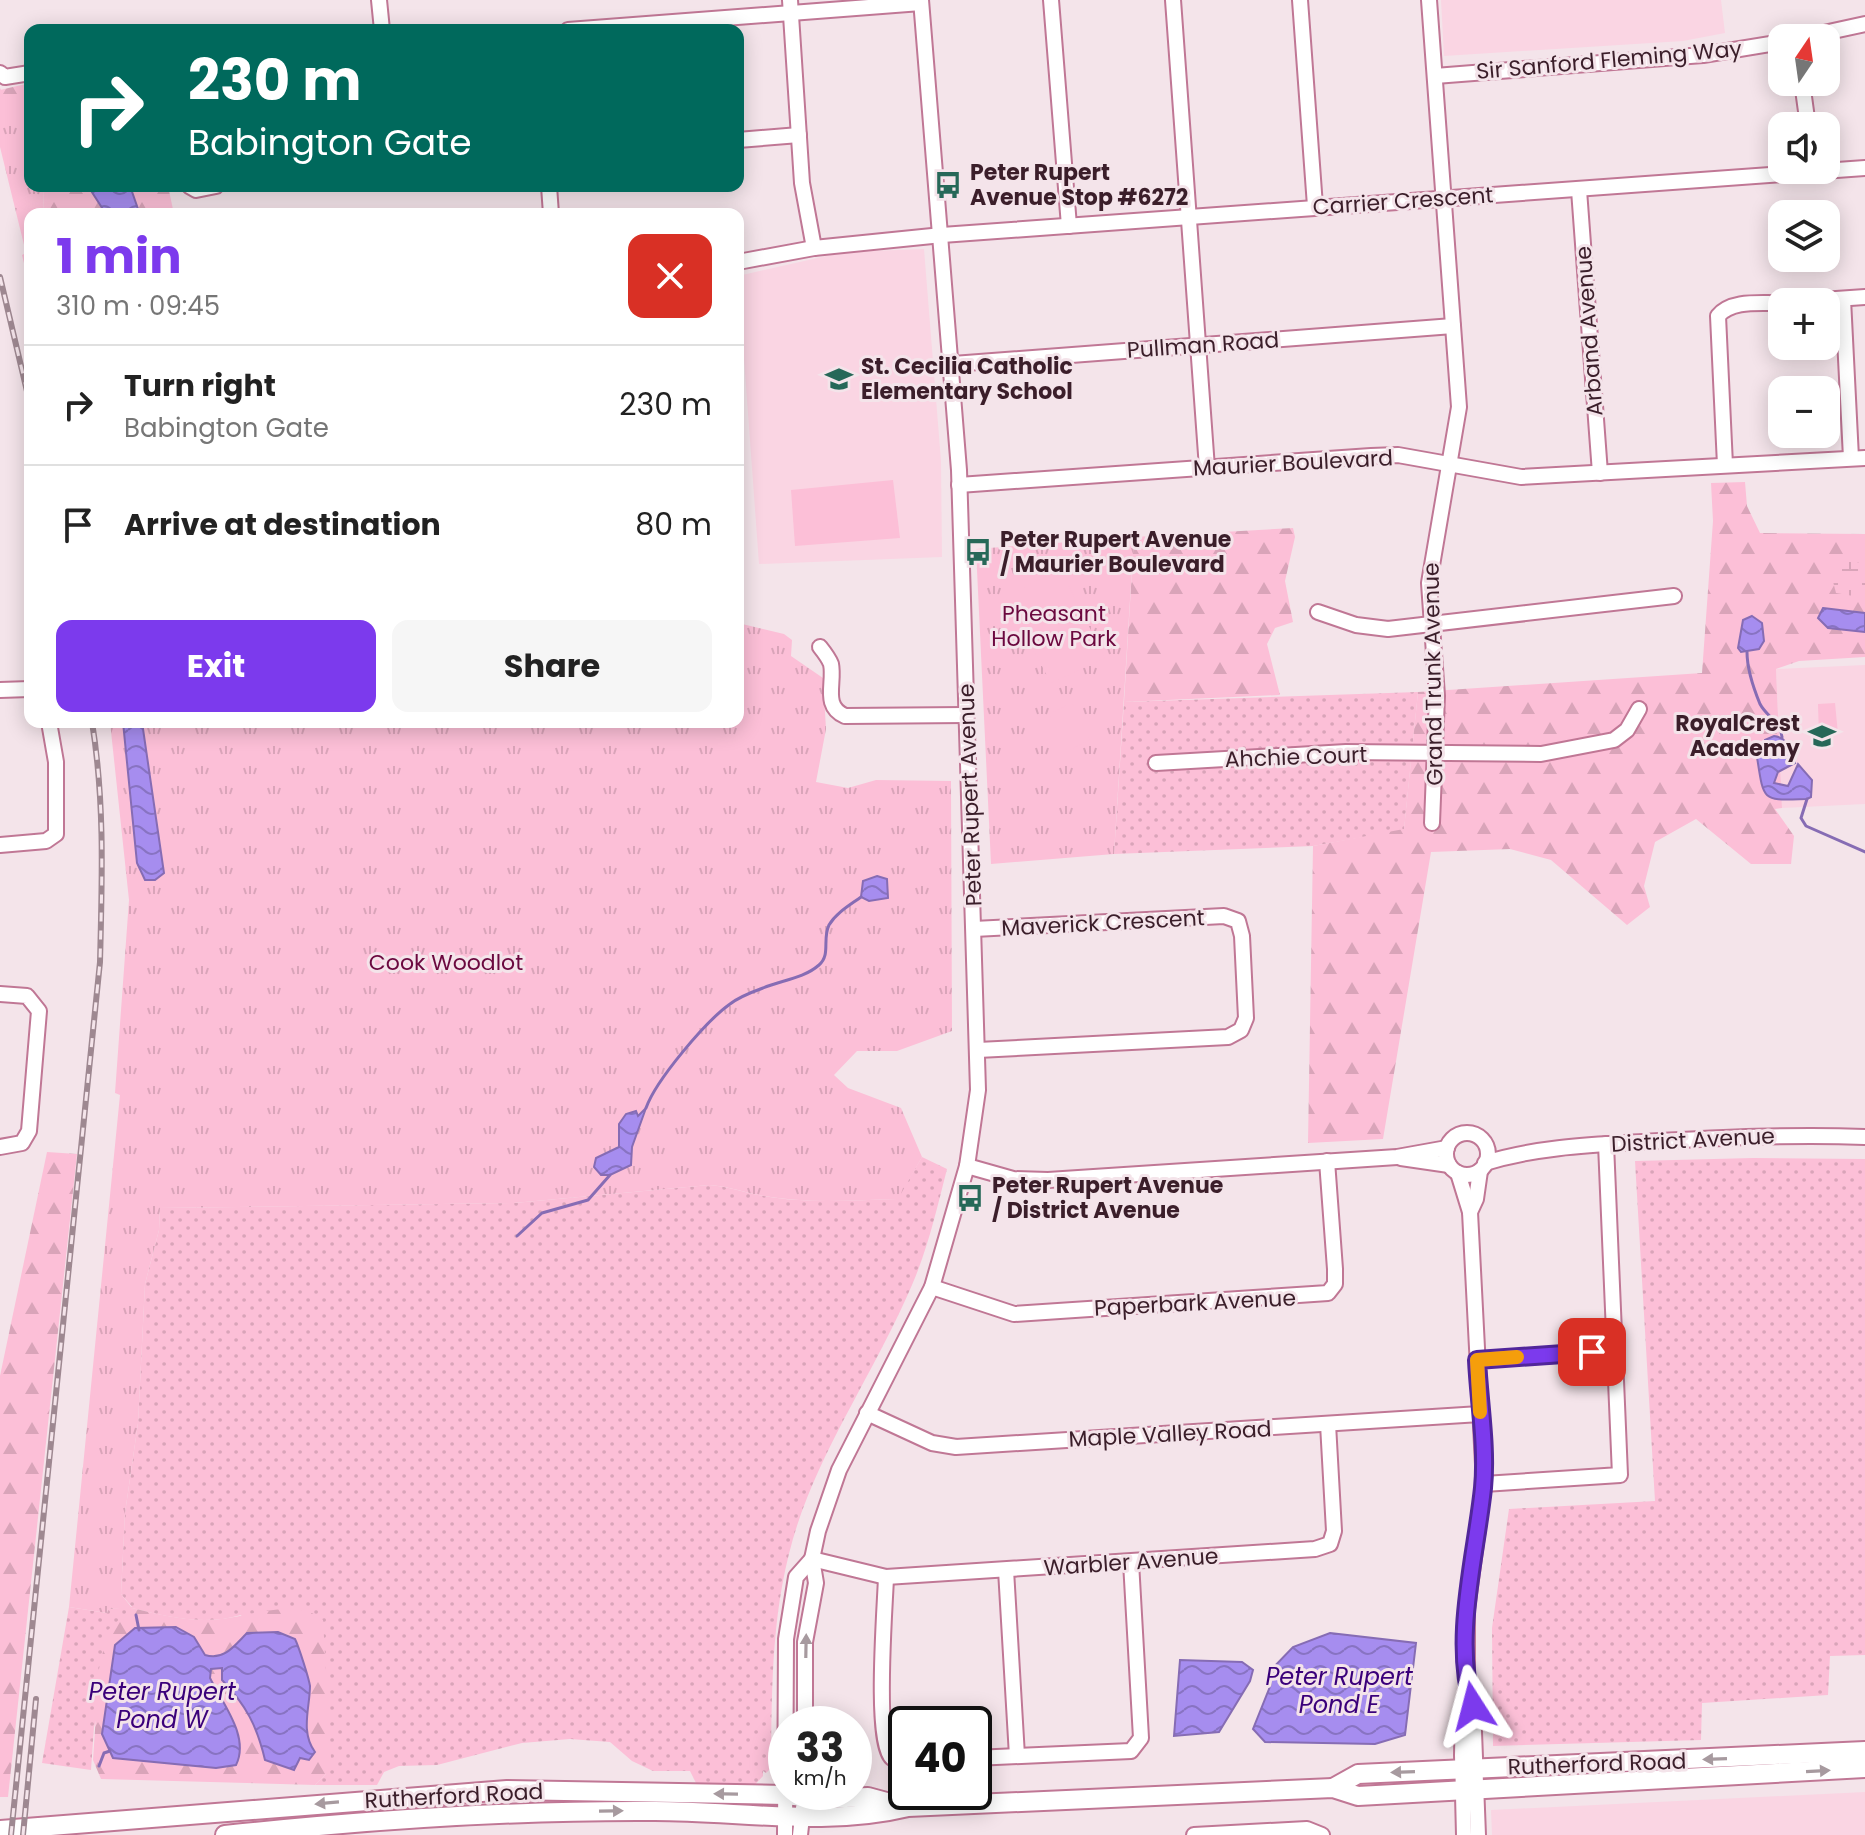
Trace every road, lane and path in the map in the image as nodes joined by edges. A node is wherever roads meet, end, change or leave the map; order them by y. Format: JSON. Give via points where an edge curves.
{"nodes":[{"id":1,"x":379,"y":0,"type":"edge"},
{"id":2,"x":1051,"y":0,"type":"edge"},
{"id":3,"x":1173,"y":0,"type":"edge"},
{"id":4,"x":1300,"y":0,"type":"edge"},
{"id":5,"x":1429,"y":0,"type":"edge"},
{"id":6,"x":921,"y":1,"type":"edge"},
{"id":7,"x":790,"y":6,"type":"edge"},
{"id":8,"x":381,"y":24,"type":"edge"},
{"id":9,"x":624,"y":24,"type":"edge"},
{"id":10,"x":1865,"y":24,"type":"edge"},
{"id":11,"x":1840,"y":29,"type":"edge"},
{"id":12,"x":1768,"y":44,"type":"edge"},
{"id":13,"x":0,"y":73,"type":"edge"},
{"id":14,"x":24,"y":74,"type":"edge"},
{"id":15,"x":1435,"y":76,"type":"junction"},
{"id":16,"x":799,"y":135,"type":"junction"},
{"id":17,"x":744,"y":140,"type":"edge"},
{"id":18,"x":1865,"y":168,"type":"edge"},
{"id":19,"x":1840,"y":169,"type":"edge"},
{"id":20,"x":1768,"y":175,"type":"edge"},
{"id":21,"x":1579,"y":190,"type":"junction"},
{"id":22,"x":1444,"y":199,"type":"junction"},
{"id":23,"x":1315,"y":206,"type":"junction"},
{"id":24,"x":1189,"y":218,"type":"junction"},
{"id":25,"x":1069,"y":226,"type":"junction"},
{"id":26,"x":942,"y":235,"type":"junction"},
{"id":27,"x":814,"y":248,"type":"junction"},
{"id":28,"x":744,"y":261,"type":"edge"},
{"id":29,"x":1865,"y":297,"type":"edge"},
{"id":30,"x":1840,"y":299,"type":"edge"},
{"id":31,"x":1843,"y":299,"type":"junction"},
{"id":32,"x":1768,"y":304,"type":"edge"},
{"id":33,"x":1453,"y":326,"type":"junction"},
{"id":34,"x":1198,"y":346,"type":"junction"},
{"id":35,"x":953,"y":364,"type":"junction"},
{"id":36,"x":1858,"y":458,"type":"edge"},
{"id":37,"x":1448,"y":465,"type":"junction"},
{"id":38,"x":1725,"y":465,"type":"junction"},
{"id":39,"x":1207,"y":468,"type":"junction"},
{"id":40,"x":1600,"y":473,"type":"junction"},
{"id":41,"x":959,"y":485,"type":"junction"},
{"id":42,"x":1674,"y":596,"type":"dead end"},
{"id":43,"x":1318,"y":612,"type":"dead end"},
{"id":44,"x":1431,"y":625,"type":"junction"},
{"id":45,"x":820,"y":647,"type":"dead end"},
{"id":46,"x":24,"y":689,"type":"edge"},
{"id":47,"x":0,"y":690,"type":"edge"},
{"id":48,"x":1639,"y":709,"type":"dead end"},
{"id":49,"x":966,"y":715,"type":"junction"},
{"id":50,"x":50,"y":728,"type":"edge"},
{"id":51,"x":1437,"y":755,"type":"junction"},
{"id":52,"x":1156,"y":763,"type":"dead end"},
{"id":53,"x":1432,"y":823,"type":"dead end"},
{"id":54,"x":0,"y":845,"type":"edge"},
{"id":55,"x":974,"y":929,"type":"junction"},
{"id":56,"x":0,"y":994,"type":"edge"},
{"id":57,"x":978,"y":1050,"type":"junction"},
{"id":58,"x":1865,"y":1137,"type":"edge"},
{"id":59,"x":1606,"y":1144,"type":"junction"},
{"id":60,"x":1486,"y":1145,"type":"junction"},
{"id":61,"x":0,"y":1147,"type":"edge"},
{"id":62,"x":1447,"y":1148,"type":"junction"},
{"id":63,"x":1522,"y":1152,"type":"junction"},
{"id":64,"x":1397,"y":1157,"type":"junction"},
{"id":65,"x":1327,"y":1161,"type":"junction"},
{"id":66,"x":967,"y":1166,"type":"junction"},
{"id":67,"x":1482,"y":1167,"type":"junction"},
{"id":68,"x":1453,"y":1169,"type":"junction"},
{"id":69,"x":1470,"y":1212,"type":"junction"},
{"id":70,"x":932,"y":1287,"type":"junction"},
{"id":71,"x":1614,"y":1351,"type":"junction"},
{"id":72,"x":1477,"y":1360,"type":"junction"},
{"id":73,"x":867,"y":1413,"type":"junction"},
{"id":74,"x":1480,"y":1414,"type":"junction"},
{"id":75,"x":1328,"y":1424,"type":"junction"},
{"id":76,"x":1484,"y":1484,"type":"junction"},
{"id":77,"x":812,"y":1559,"type":"junction"},
{"id":78,"x":1131,"y":1562,"type":"junction"},
{"id":79,"x":1006,"y":1570,"type":"junction"},
{"id":80,"x":886,"y":1577,"type":"junction"},
{"id":81,"x":790,"y":1706,"type":"edge"},
{"id":82,"x":805,"y":1706,"type":"edge"},
{"id":83,"x":1865,"y":1751,"type":"edge"},
{"id":84,"x":888,"y":1753,"type":"edge"},
{"id":85,"x":1017,"y":1756,"type":"junction"},
{"id":86,"x":992,"y":1757,"type":"edge"},
{"id":87,"x":1865,"y":1768,"type":"edge"},
{"id":88,"x":1469,"y":1769,"type":"junction"},
{"id":89,"x":1333,"y":1788,"type":"junction"},
{"id":90,"x":1470,"y":1790,"type":"junction"},
{"id":91,"x":872,"y":1798,"type":"edge"},
{"id":92,"x":768,"y":1802,"type":"edge"},
{"id":93,"x":768,"y":1805,"type":"edge"},
{"id":94,"x":794,"y":1810,"type":"edge"},
{"id":95,"x":797,"y":1810,"type":"edge"},
{"id":96,"x":0,"y":1830,"type":"edge"},
{"id":97,"x":225,"y":1835,"type":"edge"},
{"id":98,"x":785,"y":1835,"type":"edge"},
{"id":99,"x":800,"y":1835,"type":"edge"},
{"id":100,"x":1194,"y":1835,"type":"edge"},
{"id":101,"x":1322,"y":1835,"type":"edge"},
{"id":102,"x":1464,"y":1835,"type":"edge"},
{"id":103,"x":1478,"y":1835,"type":"edge"}],
"edges":[{"from":1,"to":8,"type":"street"},
{"from":2,"to":25,"type":"street"},
{"from":3,"to":24,"type":"street"},
{"from":4,"to":23,"type":"street"},
{"from":5,"to":15,"type":"street","name":"Grand Trunk Avenue"},
{"from":6,"to":7,"type":"street"},
{"from":6,"to":26,"type":"street","name":"Peter Rupert Avenue"},
{"from":7,"to":9,"type":"street"},
{"from":7,"to":16,"type":"street"},
{"from":10,"to":11,"type":"street"},
{"from":12,"to":15,"type":"street","name":"Sir Sanford Fleming Way","via":[[1703,55]]},
{"from":13,"to":14,"type":"street"},
{"from":15,"to":22,"type":"street","name":"Grand Trunk Avenue"},
{"from":16,"to":17,"type":"street"},
{"from":16,"to":27,"type":"street"},
{"from":18,"to":19,"type":"street","name":"Carrier Crescent"},
{"from":20,"to":21,"type":"street","name":"Carrier Crescent"},
{"from":21,"to":22,"type":"street","name":"Carrier Crescent"},
{"from":21,"to":40,"type":"street","name":"Arband Avenue"},
{"from":22,"to":23,"type":"street","name":"Carrier Crescent"},
{"from":22,"to":33,"type":"street","name":"Grand Trunk Avenue"},
{"from":23,"to":24,"type":"street","name":"Carrier Crescent"},
{"from":24,"to":25,"type":"street","name":"Carrier Crescent"},
{"from":24,"to":34,"type":"street"},
{"from":25,"to":26,"type":"street","name":"Carrier Crescent"},
{"from":26,"to":27,"type":"street","name":"Carrier Crescent"},
{"from":26,"to":35,"type":"street","name":"Peter Rupert Avenue"},
{"from":27,"to":28,"type":"street","name":"Carrier Crescent"},
{"from":29,"to":31,"type":"street"},
{"from":30,"to":31,"type":"street"},
{"from":31,"to":36,"type":"street"},
{"from":32,"to":38,"type":"street","via":[[1735,305],[1718,316]]},
{"from":33,"to":34,"type":"street","name":"Pullman Road"},
{"from":33,"to":37,"type":"street","name":"Grand Trunk Avenue","via":[[1459,407]]},
{"from":34,"to":35,"type":"street","name":"Pullman Road"},
{"from":34,"to":39,"type":"street"},
{"from":35,"to":41,"type":"street","name":"Peter Rupert Avenue"},
{"from":36,"to":38,"type":"street","name":"Maurier Boulevard"},
{"from":37,"to":39,"type":"street","name":"Maurier Boulevard","via":[[1398,455]]},
{"from":37,"to":40,"type":"street","name":"Maurier Boulevard","via":[[1521,477]]},
{"from":37,"to":44,"type":"street","name":"Grand Trunk Avenue","via":[[1431,557]]},
{"from":38,"to":40,"type":"street","name":"Maurier Boulevard"},
{"from":39,"to":41,"type":"street","name":"Maurier Boulevard"},
{"from":41,"to":49,"type":"street","name":"Peter Rupert Avenue"},
{"from":42,"to":44,"type":"street"},
{"from":43,"to":44,"type":"street","via":[[1388,629]]},
{"from":44,"to":51,"type":"street","name":"Grand Trunk Avenue"},
{"from":45,"to":49,"type":"street","via":[[831,663],[836,713]]},
{"from":46,"to":47,"type":"street"},
{"from":48,"to":51,"type":"street","name":"Ahchie Court","via":[[1627,730],[1598,746],[1524,755]]},
{"from":49,"to":55,"type":"street","name":"Peter Rupert Avenue"},
{"from":50,"to":54,"type":"street","via":[[56,762],[56,834],[46,841]]},
{"from":51,"to":52,"type":"street","name":"Ahchie Court","via":[[1346,752]]},
{"from":51,"to":53,"type":"street","name":"Grand Trunk Avenue"},
{"from":55,"to":57,"type":"street","name":"Peter Rupert Avenue"},
{"from":55,"to":57,"type":"street","name":"Maverick Crescent","via":[[1224,916],[1238,921],[1242,936],[1246,1018],[1241,1030],[1228,1037]]},
{"from":56,"to":61,"type":"street","via":[[27,996],[39,1011],[29,1131],[22,1143]]},
{"from":57,"to":66,"type":"street","name":"Peter Rupert Avenue","via":[[976,1123]]},
{"from":58,"to":59,"type":"street","name":"District Avenue","via":[[1777,1134]]},
{"from":59,"to":63,"type":"street","name":"District Avenue"},
{"from":59,"to":71,"type":"street"},
{"from":60,"to":62,"type":"street","via":[[1463,1133]]},
{"from":60,"to":63,"type":"street","name":"District Avenue"},
{"from":60,"to":67,"type":"street"},
{"from":62,"to":64,"type":"street"},
{"from":62,"to":68,"type":"street"},
{"from":63,"to":67,"type":"street","name":"District Avenue"},
{"from":64,"to":65,"type":"street"},
{"from":64,"to":68,"type":"street"},
{"from":65,"to":66,"type":"street","via":[[1048,1180],[1013,1179]]},
{"from":65,"to":70,"type":"street","name":"Paperbark Avenue","via":[[1335,1269],[1335,1284],[1328,1293],[1014,1314]]},
{"from":66,"to":70,"type":"street","name":"Peter Rupert Avenue"},
{"from":67,"to":68,"type":"street","via":[[1469,1175]]},
{"from":67,"to":69,"type":"street"},
{"from":68,"to":69,"type":"street"},
{"from":69,"to":72,"type":"street"},
{"from":70,"to":73,"type":"street","name":"Peter Rupert Avenue"},
{"from":71,"to":72,"type":"street"},
{"from":71,"to":76,"type":"street","via":[[1620,1475]]},
{"from":72,"to":74,"type":"street"},
{"from":73,"to":75,"type":"street","name":"Maple Valley Road","via":[[932,1443],[956,1447]]},
{"from":73,"to":77,"type":"street","name":"Peter Rupert Avenue","via":[[839,1470]]},
{"from":74,"to":75,"type":"street","name":"Maple Valley Road"},
{"from":74,"to":76,"type":"street"},
{"from":75,"to":78,"type":"street","name":"Warbler Avenue","via":[[1334,1531],[1330,1544]]},
{"from":76,"to":88,"type":"street","via":[[1467,1609],[1467,1688],[1473,1706]]},
{"from":77,"to":80,"type":"street","name":"Warbler Avenue"},
{"from":77,"to":81,"type":"street","name":"Peter Rupert Avenue","via":[[796,1577],[786,1639]]},
{"from":82,"to":77,"type":"street","name":"Peter Rupert Avenue","one_way":true,"via":[[805,1642],[816,1583]]},
{"from":78,"to":79,"type":"street","name":"Warbler Avenue"},
{"from":78,"to":85,"type":"street","via":[[1138,1746],[1131,1751]]},
{"from":79,"to":80,"type":"street","name":"Warbler Avenue"},
{"from":79,"to":85,"type":"street"},
{"from":80,"to":84,"type":"street","via":[[882,1687]]},
{"from":83,"to":88,"type":"main road","name":"Rutherford Road","one_way":true},
{"from":85,"to":86,"type":"street"},
{"from":90,"to":87,"type":"main road","name":"Rutherford Road","one_way":true},
{"from":88,"to":89,"type":"main road","name":"Rutherford Road","one_way":true,"via":[[1358,1774]]},
{"from":88,"to":90,"type":"street"},
{"from":89,"to":90,"type":"main road","name":"Rutherford Road","via":[[1358,1796]]},
{"from":89,"to":91,"type":"main road","name":"Rutherford Road","via":[[908,1807]]},
{"from":90,"to":102,"type":"street"},
{"from":90,"to":103,"type":"street"},
{"from":92,"to":96,"type":"main road","name":"Rutherford Road","one_way":true,"via":[[507,1790]]},
{"from":97,"to":93,"type":"main road","name":"Rutherford Road","one_way":true,"via":[[456,1814]]},
{"from":94,"to":98,"type":"street"},
{"from":95,"to":99,"type":"street"},
{"from":100,"to":101,"type":"street","via":[[1307,1829]]}]}
